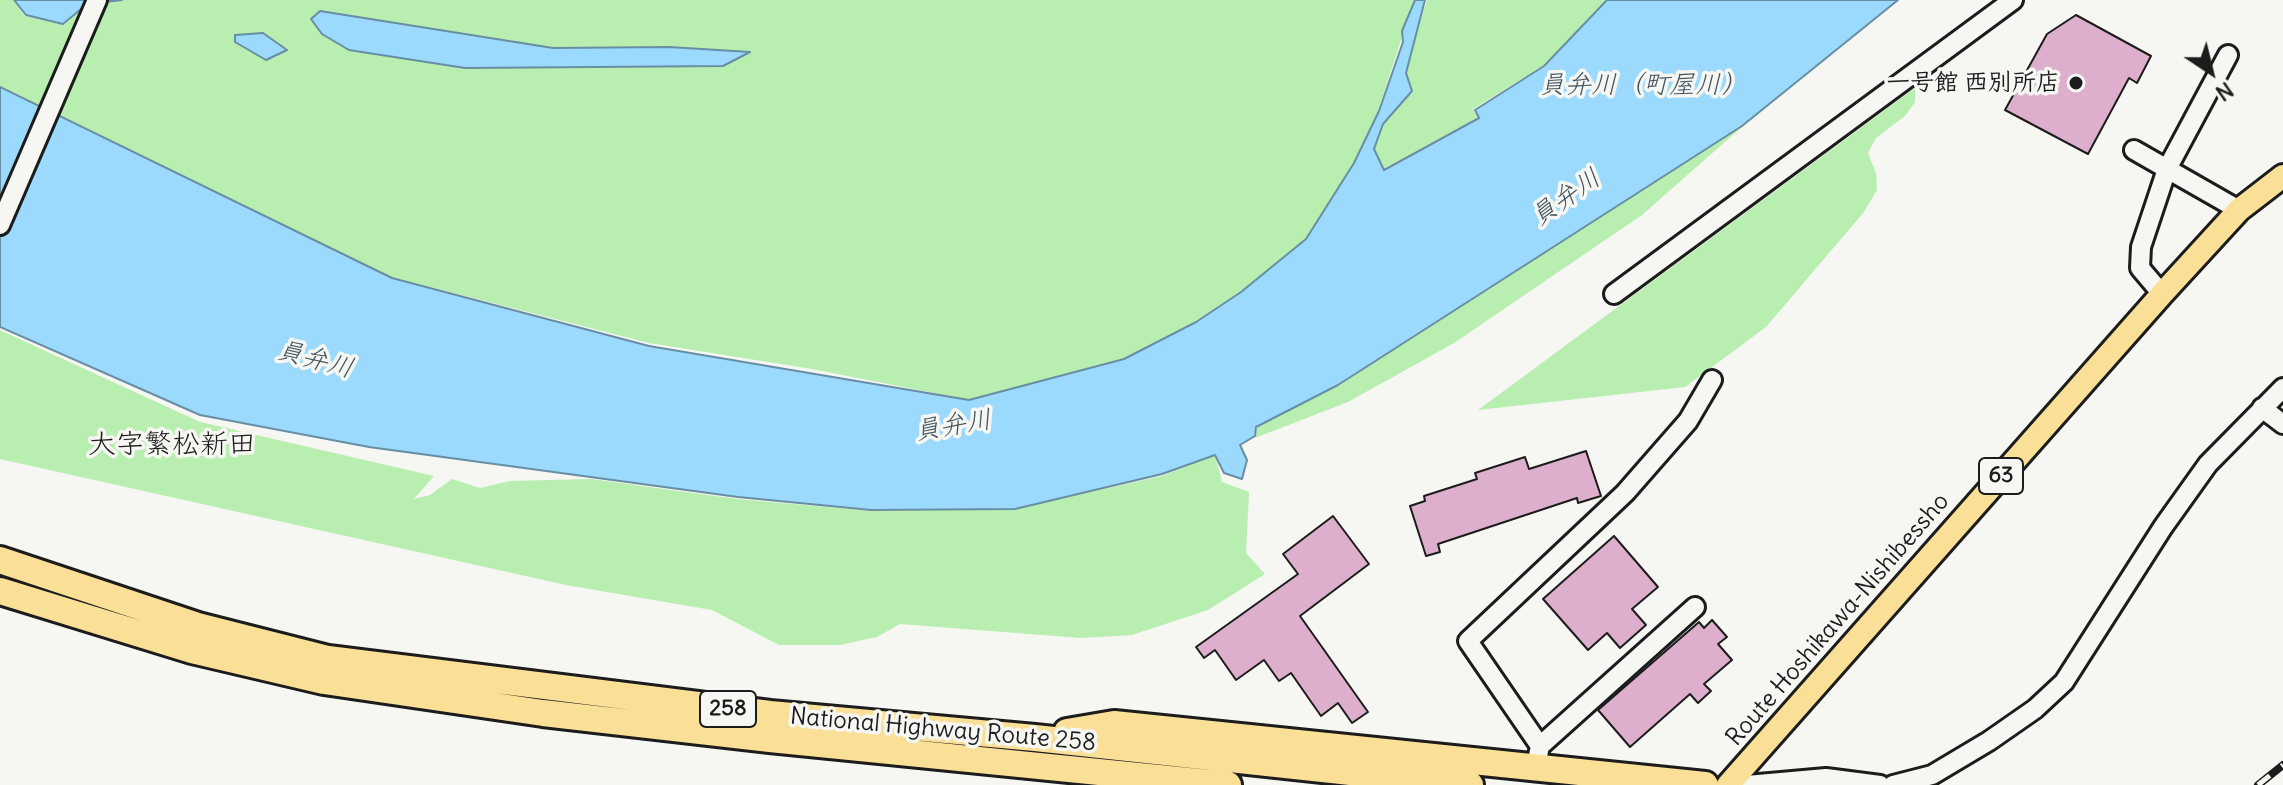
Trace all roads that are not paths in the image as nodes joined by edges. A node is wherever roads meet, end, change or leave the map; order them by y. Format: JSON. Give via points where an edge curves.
{"nodes":[{"id":1,"x":97,"y":0,"type":"edge"},
{"id":2,"x":2013,"y":0,"type":"edge"},
{"id":3,"x":2228,"y":55,"type":"dead end"},
{"id":4,"x":2134,"y":150,"type":"dead end"},
{"id":5,"x":2167,"y":169,"type":"junction"},
{"id":6,"x":2283,"y":176,"type":"edge"},
{"id":7,"x":2239,"y":210,"type":"junction"},
{"id":8,"x":0,"y":225,"type":"edge"},
{"id":9,"x":1614,"y":294,"type":"dead end"},
{"id":10,"x":2162,"y":294,"type":"junction"},
{"id":11,"x":1712,"y":380,"type":"dead end"},
{"id":12,"x":2283,"y":388,"type":"edge"},
{"id":13,"x":2262,"y":408,"type":"junction"},
{"id":14,"x":2283,"y":424,"type":"edge"},
{"id":15,"x":0,"y":560,"type":"edge"},
{"id":16,"x":0,"y":591,"type":"edge"},
{"id":17,"x":1695,"y":607,"type":"dead end"},
{"id":18,"x":1035,"y":738,"type":"junction"},
{"id":19,"x":922,"y":755,"type":"junction"},
{"id":20,"x":1538,"y":758,"type":"junction"},
{"id":21,"x":1049,"y":785,"type":"edge"},
{"id":22,"x":1228,"y":785,"type":"edge"},
{"id":23,"x":1470,"y":785,"type":"edge"},
{"id":24,"x":1705,"y":785,"type":"edge"},
{"id":25,"x":1728,"y":785,"type":"edge"},
{"id":26,"x":1747,"y":785,"type":"edge"},
{"id":27,"x":1880,"y":785,"type":"edge"},
{"id":28,"x":1893,"y":785,"type":"edge"}],
"edges":[{"from":1,"to":8,"type":"street"},
{"from":2,"to":9,"type":"street"},
{"from":3,"to":5,"type":"street"},
{"from":4,"to":5,"type":"street"},
{"from":5,"to":7,"type":"street"},
{"from":5,"to":10,"type":"street","via":[[2140,268]]},
{"from":6,"to":7,"type":"main road","name":"Route Hoshikawa-Nishibessho","number":"63"},
{"from":7,"to":10,"type":"main road","name":"Route Hoshikawa-Nishibessho","number":"63"},
{"from":10,"to":25,"type":"main road","name":"Route Hoshikawa-Nishibessho","number":"63"},
{"from":11,"to":20,"type":"street","via":[[1688,421],[1625,493],[1468,641]]},
{"from":12,"to":13,"type":"street"},
{"from":13,"to":14,"type":"street"},
{"from":13,"to":28,"type":"street","via":[[2208,464],[2064,682],[1989,741],[1932,775]]},
{"from":15,"to":18,"type":"highway","name":"National Highway Route 258","number":"258","via":[[198,626],[328,659],[770,714]]},
{"from":16,"to":19,"type":"highway","name":"National Highway Route 258","number":"258","via":[[192,650],[324,681],[543,713]]},
{"from":17,"to":20,"type":"street"},
{"from":18,"to":20,"type":"highway","via":[[1114,724]]},
{"from":18,"to":23,"type":"highway","name":"National Highway Route 258","number":"258"},
{"from":19,"to":21,"type":"highway","via":[[1011,781]]},
{"from":19,"to":22,"type":"highway","name":"National Highway Route 258","number":"258"},
{"from":20,"to":24,"type":"highway"},
{"from":26,"to":27,"type":"street","via":[[1826,778]]}]}
